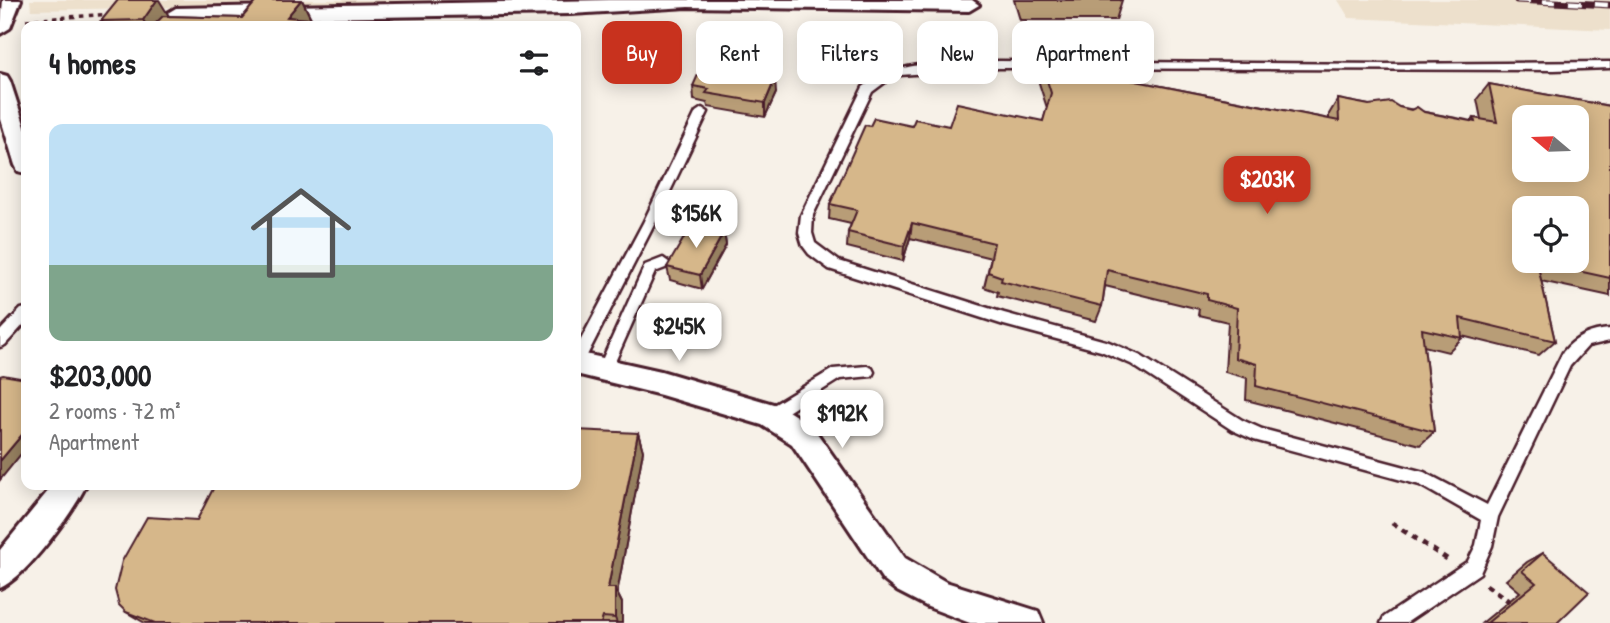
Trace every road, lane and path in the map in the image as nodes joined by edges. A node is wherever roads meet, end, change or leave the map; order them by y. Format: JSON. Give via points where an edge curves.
{"nodes":[{"id":1,"x":969,"y":5,"type":"dead end"},
{"id":2,"x":571,"y":8,"type":"junction"},
{"id":3,"x":7,"y":12,"type":"edge"},
{"id":4,"x":124,"y":13,"type":"edge"},
{"id":5,"x":176,"y":14,"type":"edge"},
{"id":6,"x":565,"y":21,"type":"edge"},
{"id":7,"x":1610,"y":65,"type":"edge"},
{"id":8,"x":0,"y":81,"type":"edge"},
{"id":9,"x":702,"y":112,"type":"dead end"},
{"id":10,"x":7,"y":131,"type":"edge"},
{"id":11,"x":21,"y":156,"type":"edge"},
{"id":12,"x":663,"y":263,"type":"dead end"},
{"id":13,"x":21,"y":318,"type":"edge"},
{"id":14,"x":1610,"y":335,"type":"edge"},
{"id":15,"x":0,"y":341,"type":"edge"},
{"id":16,"x":581,"y":353,"type":"edge"},
{"id":17,"x":581,"y":364,"type":"edge"},
{"id":18,"x":605,"y":369,"type":"junction"},
{"id":19,"x":867,"y":372,"type":"dead end"},
{"id":20,"x":769,"y":415,"type":"junction"},
{"id":21,"x":67,"y":490,"type":"edge"},
{"id":22,"x":1490,"y":516,"type":"junction"},
{"id":23,"x":11,"y":561,"type":"edge"},
{"id":24,"x":0,"y":592,"type":"edge"},
{"id":25,"x":1026,"y":623,"type":"edge"},
{"id":26,"x":1390,"y":623,"type":"edge"}],
"edges":[{"from":1,"to":2,"type":"street","via":[[688,1]]},
{"from":2,"to":5,"type":"street"},
{"from":2,"to":6,"type":"street"},
{"from":3,"to":4,"type":"path"},
{"from":7,"to":22,"type":"lane","via":[[1054,66],[901,71],[867,90],[807,215],[804,232],[809,245],[834,265],[1104,346],[1136,360],[1259,435],[1424,479]]},
{"from":8,"to":10,"type":"street"},
{"from":9,"to":16,"type":"lane"},
{"from":10,"to":11,"type":"street"},
{"from":12,"to":18,"type":"lane","via":[[650,269]]},
{"from":13,"to":15,"type":"lane"},
{"from":14,"to":22,"type":"lane","via":[[1581,342],[1572,350]]},
{"from":17,"to":18,"type":"street"},
{"from":18,"to":20,"type":"street"},
{"from":19,"to":20,"type":"lane","via":[[838,373]]},
{"from":20,"to":25,"type":"street","via":[[802,435],[894,569],[912,584]]},
{"from":21,"to":23,"type":"street"},
{"from":22,"to":26,"type":"lane","via":[[1484,547],[1474,567]]},
{"from":23,"to":24,"type":"street"}]}
